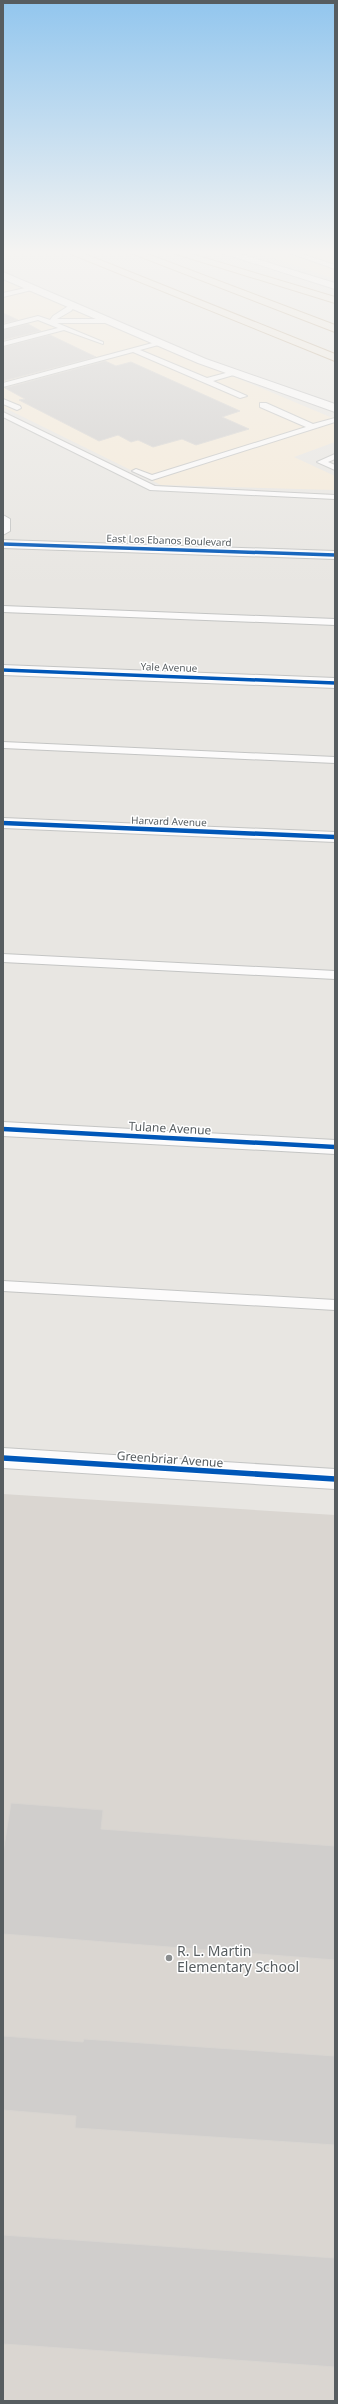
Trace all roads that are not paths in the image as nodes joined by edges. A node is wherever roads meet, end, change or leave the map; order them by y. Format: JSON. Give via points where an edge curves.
{"nodes":[{"id":1,"x":86,"y":362,"type":"edge"},
{"id":2,"x":161,"y":362,"type":"edge"},
{"id":3,"x":209,"y":362,"type":"edge"},
{"id":4,"x":322,"y":362,"type":"edge"},
{"id":5,"x":335,"y":368,"type":"edge"},
{"id":6,"x":234,"y":372,"type":"junction"},
{"id":7,"x":205,"y":381,"type":"junction"},
{"id":8,"x":3,"y":384,"type":"edge"},
{"id":9,"x":243,"y":396,"type":"dead end"},
{"id":10,"x":3,"y":401,"type":"edge"},
{"id":11,"x":263,"y":405,"type":"dead end"},
{"id":12,"x":17,"y":408,"type":"dead end"},
{"id":13,"x":335,"y":408,"type":"edge"},
{"id":14,"x":3,"y":414,"type":"edge"},
{"id":15,"x":32,"y":419,"type":"dead end"},
{"id":16,"x":335,"y":420,"type":"edge"},
{"id":17,"x":313,"y":427,"type":"junction"},
{"id":18,"x":335,"y":456,"type":"edge"},
{"id":19,"x":335,"y":468,"type":"edge"},
{"id":20,"x":335,"y":497,"type":"edge"},
{"id":21,"x":3,"y":519,"type":"edge"},
{"id":22,"x":3,"y":532,"type":"edge"},
{"id":23,"x":3,"y":544,"type":"edge"},
{"id":24,"x":335,"y":554,"type":"edge"},
{"id":25,"x":3,"y":608,"type":"edge"},
{"id":26,"x":335,"y":622,"type":"edge"},
{"id":27,"x":3,"y":670,"type":"edge"},
{"id":28,"x":335,"y":683,"type":"edge"},
{"id":29,"x":3,"y":745,"type":"edge"},
{"id":30,"x":335,"y":760,"type":"edge"},
{"id":31,"x":3,"y":823,"type":"edge"},
{"id":32,"x":335,"y":837,"type":"edge"},
{"id":33,"x":3,"y":958,"type":"edge"},
{"id":34,"x":335,"y":975,"type":"edge"},
{"id":35,"x":3,"y":1129,"type":"edge"},
{"id":36,"x":335,"y":1147,"type":"edge"},
{"id":37,"x":3,"y":1286,"type":"edge"},
{"id":38,"x":335,"y":1305,"type":"edge"},
{"id":39,"x":3,"y":1458,"type":"edge"},
{"id":40,"x":335,"y":1479,"type":"edge"}],
"edges":[{"from":1,"to":8,"type":"lane"},
{"from":2,"to":7,"type":"lane"},
{"from":3,"to":6,"type":"street"},
{"from":4,"to":5,"type":"highway"},
{"from":6,"to":7,"type":"lane"},
{"from":6,"to":13,"type":"street"},
{"from":7,"to":9,"type":"lane"},
{"from":10,"to":12,"type":"lane"},
{"from":11,"to":17,"type":"lane"},
{"from":14,"to":20,"type":"lane","via":[[153,488]]},
{"from":15,"to":17,"type":"lane","via":[[152,478]]},
{"from":16,"to":17,"type":"lane"},
{"from":18,"to":19,"type":"lane","via":[[320,462]]},
{"from":21,"to":22,"type":"street"},
{"from":23,"to":24,"type":"street","name":"East Los Ebanos Boulevard"},
{"from":25,"to":26,"type":"lane"},
{"from":27,"to":28,"type":"street","name":"Yale Avenue"},
{"from":29,"to":30,"type":"lane"},
{"from":31,"to":32,"type":"street","name":"Harvard Avenue"},
{"from":33,"to":34,"type":"lane"},
{"from":35,"to":36,"type":"street","name":"Tulane Avenue"},
{"from":37,"to":38,"type":"lane"},
{"from":39,"to":40,"type":"street","name":"Greenbriar Avenue"}]}
